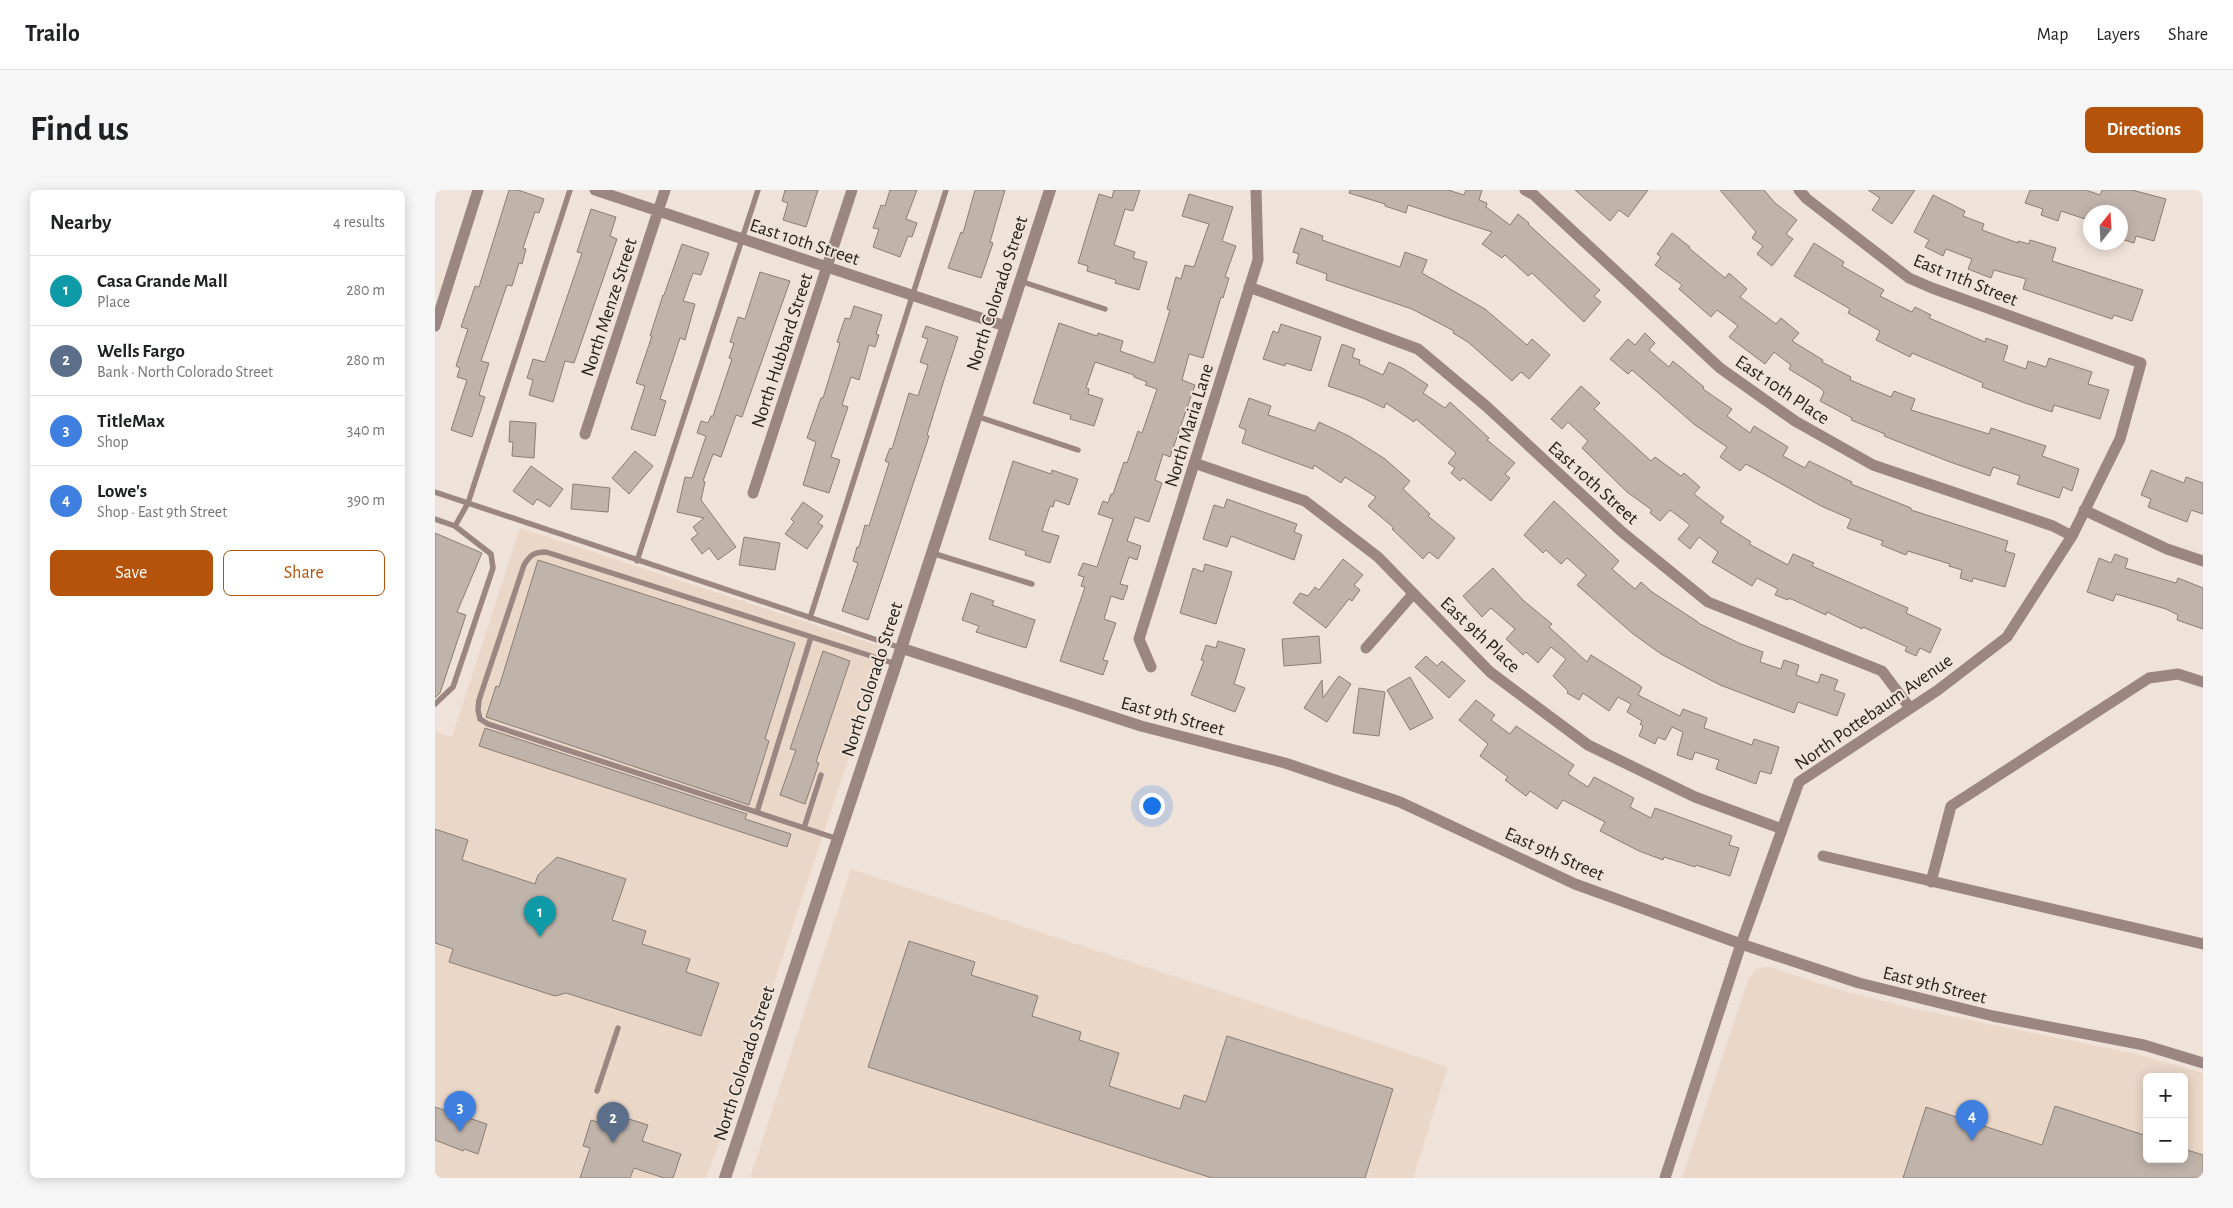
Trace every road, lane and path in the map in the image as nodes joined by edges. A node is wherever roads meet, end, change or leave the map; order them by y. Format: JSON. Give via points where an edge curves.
{"nodes":[{"id":1,"x":478,"y":190,"type":"edge"},
{"id":2,"x":570,"y":190,"type":"edge"},
{"id":3,"x":595,"y":190,"type":"edge"},
{"id":4,"x":665,"y":190,"type":"edge"},
{"id":5,"x":758,"y":190,"type":"edge"},
{"id":6,"x":852,"y":190,"type":"edge"},
{"id":7,"x":946,"y":190,"type":"edge"},
{"id":8,"x":1050,"y":190,"type":"edge"},
{"id":9,"x":1256,"y":190,"type":"edge"},
{"id":10,"x":1525,"y":190,"type":"edge"},
{"id":11,"x":1799,"y":190,"type":"edge"},
{"id":12,"x":658,"y":211,"type":"junction"},
{"id":13,"x":742,"y":239,"type":"junction"},
{"id":14,"x":827,"y":267,"type":"junction"},
{"id":15,"x":1020,"y":281,"type":"junction"},
{"id":16,"x":1249,"y":287,"type":"junction"},
{"id":17,"x":913,"y":296,"type":"junction"},
{"id":18,"x":1105,"y":309,"type":"dead end"},
{"id":19,"x":435,"y":326,"type":"edge"},
{"id":20,"x":1005,"y":326,"type":"junction"},
{"id":21,"x":2141,"y":363,"type":"joint"},
{"id":22,"x":976,"y":416,"type":"junction"},
{"id":23,"x":585,"y":434,"type":"dead end"},
{"id":24,"x":1078,"y":450,"type":"dead end"},
{"id":25,"x":1194,"y":463,"type":"junction"},
{"id":26,"x":435,"y":492,"type":"edge"},
{"id":27,"x":753,"y":493,"type":"dead end"},
{"id":28,"x":468,"y":503,"type":"junction"},
{"id":29,"x":2084,"y":510,"type":"junction"},
{"id":30,"x":435,"y":519,"type":"edge"},
{"id":31,"x":455,"y":526,"type":"junction"},
{"id":32,"x":2072,"y":536,"type":"junction"},
{"id":33,"x":932,"y":553,"type":"junction"},
{"id":34,"x":2203,"y":560,"type":"edge"},
{"id":35,"x":637,"y":561,"type":"junction"},
{"id":36,"x":1032,"y":584,"type":"dead end"},
{"id":37,"x":1413,"y":594,"type":"junction"},
{"id":38,"x":810,"y":618,"type":"junction"},
{"id":39,"x":811,"y":636,"type":"junction"},
{"id":40,"x":901,"y":648,"type":"junction"},
{"id":41,"x":1366,"y":648,"type":"dead end"},
{"id":42,"x":896,"y":664,"type":"junction"},
{"id":43,"x":1151,"y":667,"type":"dead end"},
{"id":44,"x":2203,"y":682,"type":"edge"},
{"id":45,"x":435,"y":704,"type":"edge"},
{"id":46,"x":1910,"y":708,"type":"junction"},
{"id":47,"x":821,"y":775,"type":"dead end"},
{"id":48,"x":757,"y":812,"type":"junction"},
{"id":49,"x":804,"y":828,"type":"junction"},
{"id":50,"x":1783,"y":828,"type":"junction"},
{"id":51,"x":838,"y":839,"type":"junction"},
{"id":52,"x":1823,"y":856,"type":"dead end"},
{"id":53,"x":1931,"y":882,"type":"junction"},
{"id":54,"x":1741,"y":944,"type":"junction"},
{"id":55,"x":2203,"y":944,"type":"edge"},
{"id":56,"x":618,"y":1028,"type":"dead end"},
{"id":57,"x":2203,"y":1063,"type":"edge"},
{"id":58,"x":597,"y":1091,"type":"dead end"},
{"id":59,"x":725,"y":1178,"type":"edge"},
{"id":60,"x":1665,"y":1178,"type":"edge"}],
"edges":[{"from":1,"to":19,"type":"street"},
{"from":2,"to":28,"type":"lane"},
{"from":3,"to":12,"type":"street","name":"East 10th Street"},
{"from":4,"to":12,"type":"street","name":"North Menze Street"},
{"from":5,"to":13,"type":"lane"},
{"from":6,"to":14,"type":"street","name":"North Hubbard Street"},
{"from":7,"to":17,"type":"lane"},
{"from":8,"to":15,"type":"street","name":"North Colorado Street"},
{"from":9,"to":16,"type":"street","name":"North Maria Lane","via":[[1258,260]]},
{"from":10,"to":32,"type":"street","name":"East 10th Place","via":[[1720,368],[1795,421],[1873,465],[2053,526]]},
{"from":11,"to":21,"type":"street","name":"East 11th Street","via":[[1909,278]]},
{"from":12,"to":13,"type":"street","name":"East 10th Street"},
{"from":12,"to":23,"type":"street","name":"North Menze Street"},
{"from":13,"to":14,"type":"street","name":"East 10th Street"},
{"from":13,"to":35,"type":"lane"},
{"from":14,"to":17,"type":"street","name":"East 10th Street"},
{"from":14,"to":27,"type":"street","name":"North Hubbard Street"},
{"from":15,"to":18,"type":"lane"},
{"from":15,"to":20,"type":"street","name":"North Colorado Street"},
{"from":16,"to":25,"type":"street","name":"North Maria Lane"},
{"from":16,"to":46,"type":"street","name":"East 10th Street","via":[[1418,349],[1486,406],[1622,532],[1708,602],[1882,671]]},
{"from":17,"to":20,"type":"street","name":"East 10th Street"},
{"from":17,"to":38,"type":"lane"},
{"from":20,"to":22,"type":"street","name":"North Colorado Street"},
{"from":21,"to":29,"type":"street","name":"North Pottebaum Avenue","via":[[2120,439]]},
{"from":22,"to":24,"type":"lane"},
{"from":22,"to":33,"type":"street","name":"North Colorado Street"},
{"from":25,"to":37,"type":"street","name":"East 9th Place","via":[[1305,501],[1377,558]]},
{"from":25,"to":43,"type":"street","name":"North Maria Lane","via":[[1139,639]]},
{"from":26,"to":28,"type":"lane"},
{"from":28,"to":31,"type":"lane"},
{"from":28,"to":35,"type":"lane"},
{"from":29,"to":32,"type":"street","name":"North Pottebaum Avenue"},
{"from":29,"to":34,"type":"street","via":[[2167,549]]},
{"from":30,"to":31,"type":"lane"},
{"from":31,"to":45,"type":"lane","via":[[491,554],[493,568],[453,687]]},
{"from":32,"to":46,"type":"street","name":"North Pottebaum Avenue","via":[[2007,637]]},
{"from":33,"to":36,"type":"lane"},
{"from":33,"to":40,"type":"street","name":"North Colorado Street"},
{"from":35,"to":38,"type":"lane"},
{"from":37,"to":41,"type":"street"},
{"from":37,"to":50,"type":"street","name":"East 9th Place","via":[[1490,672],[1588,745],[1695,797]]},
{"from":38,"to":40,"type":"lane"},
{"from":39,"to":42,"type":"lane"},
{"from":39,"to":48,"type":"lane"},
{"from":39,"to":48,"type":"lane","via":[[553,554],[536,552],[524,565],[479,700],[480,719],[488,724]]},
{"from":40,"to":42,"type":"street","name":"North Colorado Street"},
{"from":40,"to":54,"type":"street","name":"East 9th Street","via":[[1141,726],[1285,763],[1400,802],[1575,884]]},
{"from":42,"to":51,"type":"street","name":"North Colorado Street"},
{"from":44,"to":53,"type":"street","via":[[2178,674],[2149,678],[1951,806]]},
{"from":46,"to":50,"type":"street","name":"North Pottebaum Avenue","via":[[1799,782]]},
{"from":47,"to":49,"type":"lane"},
{"from":48,"to":49,"type":"lane"},
{"from":49,"to":51,"type":"lane"},
{"from":50,"to":54,"type":"street","name":"North Pottebaum Avenue"},
{"from":51,"to":59,"type":"street","name":"North Colorado Street"},
{"from":52,"to":53,"type":"street"},
{"from":53,"to":55,"type":"street"},
{"from":54,"to":57,"type":"street","name":"East 9th Street","via":[[1859,983],[1993,1016],[2144,1045]]},
{"from":54,"to":60,"type":"street","name":"North Pottebaum Avenue"},
{"from":56,"to":58,"type":"lane"}]}
